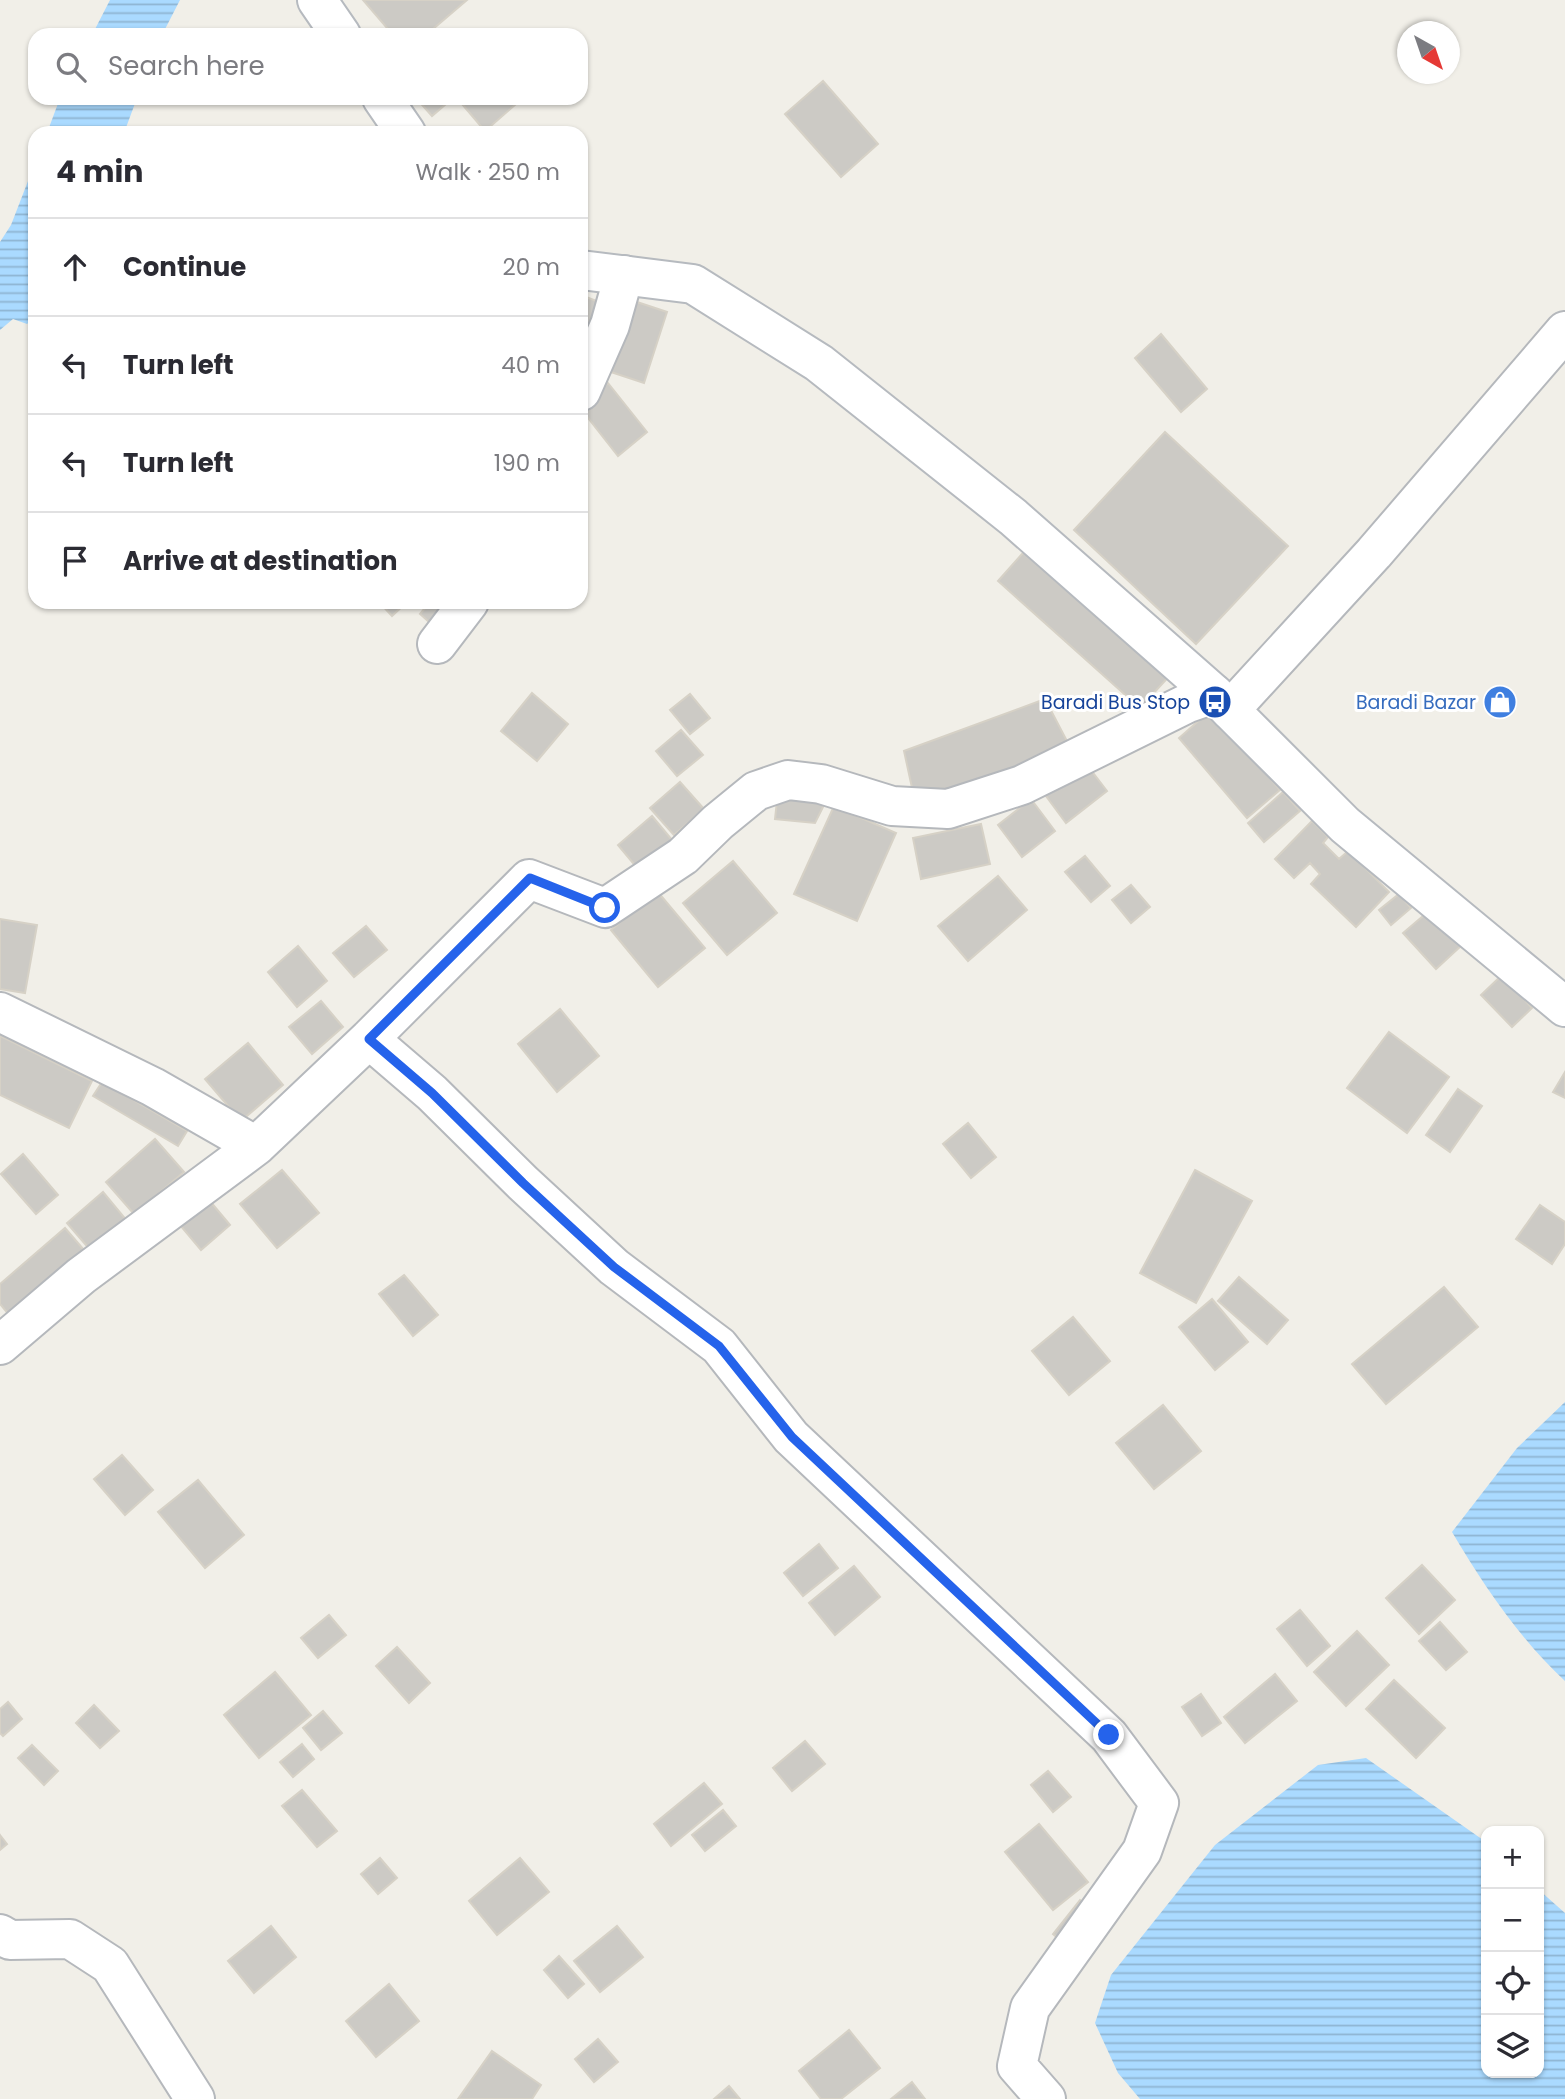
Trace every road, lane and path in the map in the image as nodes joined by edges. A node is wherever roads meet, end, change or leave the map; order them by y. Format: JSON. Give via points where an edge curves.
{"nodes":[{"id":1,"x":317,"y":0,"type":"edge"},
{"id":2,"x":336,"y":28,"type":"edge"},
{"id":3,"x":387,"y":105,"type":"edge"},
{"id":4,"x":401,"y":126,"type":"edge"},
{"id":5,"x":588,"y":271,"type":"edge"},
{"id":6,"x":624,"y":275,"type":"junction"},
{"id":7,"x":1565,"y":331,"type":"edge"},
{"id":8,"x":588,"y":375,"type":"edge"},
{"id":9,"x":464,"y":609,"type":"edge"},
{"id":10,"x":437,"y":644,"type":"dead end"},
{"id":11,"x":1222,"y":702,"type":"junction"},
{"id":12,"x":1565,"y":1007,"type":"edge"},
{"id":13,"x":0,"y":1012,"type":"edge"},
{"id":14,"x":369,"y":1039,"type":"junction"},
{"id":15,"x":256,"y":1146,"type":"junction"},
{"id":16,"x":0,"y":1345,"type":"edge"},
{"id":17,"x":0,"y":1934,"type":"edge"},
{"id":18,"x":195,"y":2099,"type":"edge"},
{"id":19,"x":1046,"y":2099,"type":"edge"}],
"edges":[{"from":1,"to":2,"type":"street"},
{"from":3,"to":4,"type":"street"},
{"from":5,"to":6,"type":"street"},
{"from":6,"to":8,"type":"street","via":[[610,325]]},
{"from":6,"to":11,"type":"street","via":[[692,284],[819,363],[1013,517]]},
{"from":7,"to":11,"type":"street","via":[[1374,553]]},
{"from":9,"to":10,"type":"street"},
{"from":11,"to":12,"type":"street","via":[[1345,825]]},
{"from":11,"to":14,"type":"street","via":[[1188,703],[1022,785],[948,809],[892,806],[821,785],[778,783],[756,791],[683,856],[605,908],[530,878]]},
{"from":13,"to":15,"type":"street","via":[[153,1087]]},
{"from":14,"to":15,"type":"street"},
{"from":14,"to":19,"type":"street","via":[[614,1267],[719,1346],[792,1437],[1109,1735],[1159,1803],[1142,1851],[1030,2008],[1017,2066]]},
{"from":15,"to":16,"type":"street","via":[[81,1276]]},
{"from":17,"to":18,"type":"street","via":[[10,1940],[70,1939],[110,1965]]}]}
